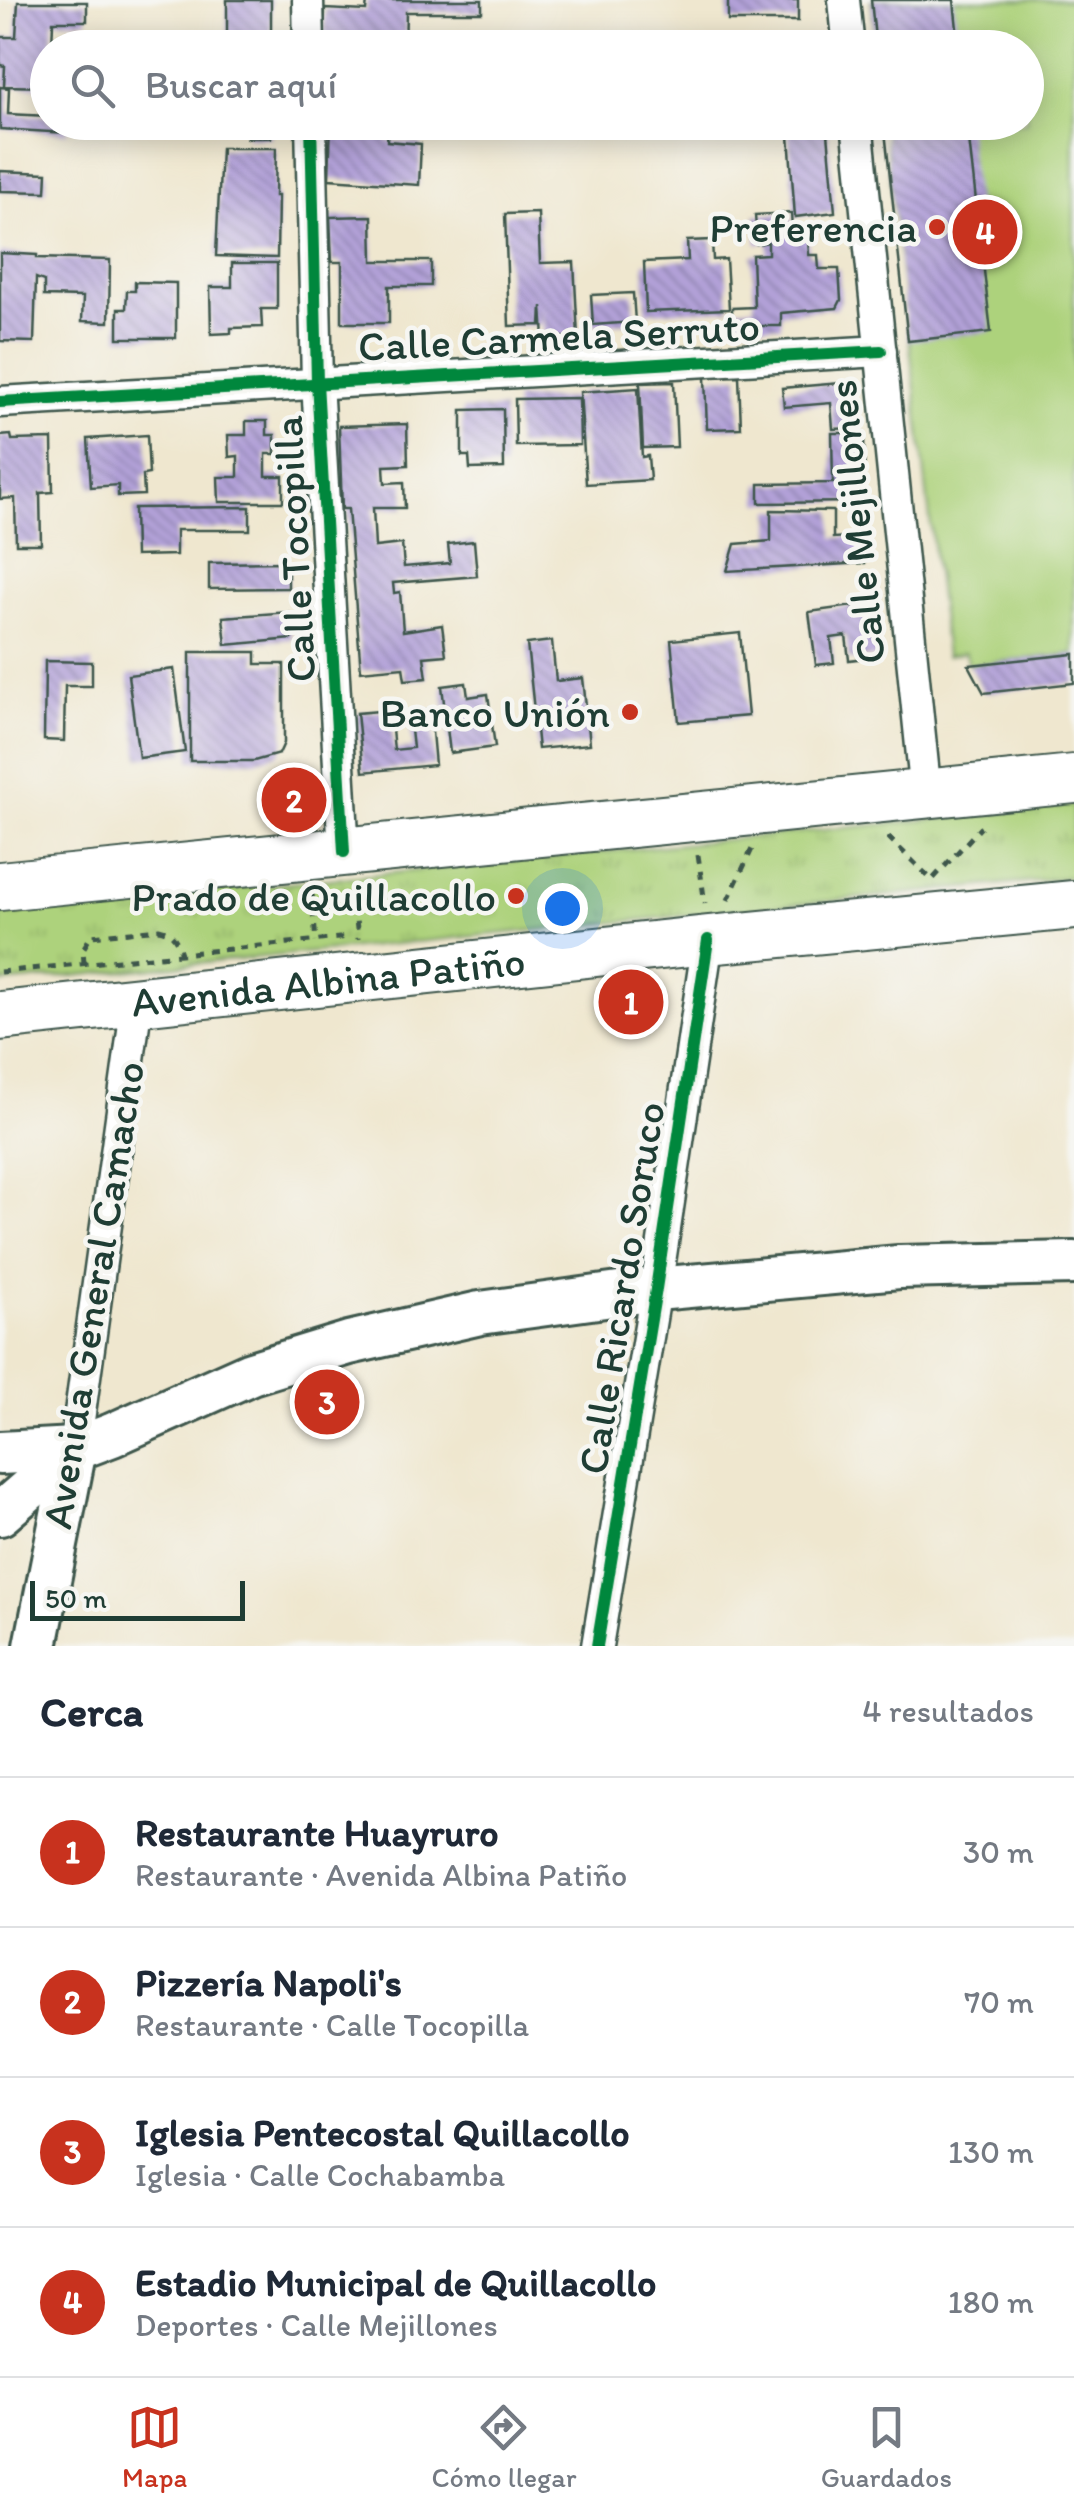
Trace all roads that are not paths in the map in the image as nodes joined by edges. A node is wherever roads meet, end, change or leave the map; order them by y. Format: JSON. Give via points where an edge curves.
{"nodes":[{"id":1,"x":308,"y":0,"type":"edge"},
{"id":2,"x":844,"y":0,"type":"edge"},
{"id":3,"x":309,"y":30,"type":"edge"},
{"id":4,"x":847,"y":30,"type":"edge"},
{"id":5,"x":311,"y":140,"type":"edge"},
{"id":6,"x":859,"y":140,"type":"edge"},
{"id":7,"x":882,"y":351,"type":"junction"},
{"id":8,"x":317,"y":382,"type":"junction"},
{"id":9,"x":0,"y":402,"type":"edge"},
{"id":10,"x":1074,"y":779,"type":"edge"},
{"id":11,"x":926,"y":795,"type":"junction"},
{"id":12,"x":336,"y":870,"type":"junction"},
{"id":13,"x":0,"y":886,"type":"edge"},
{"id":14,"x":1074,"y":905,"type":"edge"},
{"id":15,"x":714,"y":918,"type":"junction"},
{"id":16,"x":137,"y":1002,"type":"junction"},
{"id":17,"x":0,"y":1016,"type":"edge"},
{"id":18,"x":1074,"y":1263,"type":"edge"},
{"id":19,"x":656,"y":1289,"type":"junction"},
{"id":20,"x":75,"y":1448,"type":"junction"},
{"id":21,"x":0,"y":1453,"type":"edge"},
{"id":22,"x":0,"y":1514,"type":"edge"},
{"id":23,"x":36,"y":1646,"type":"edge"},
{"id":24,"x":597,"y":1646,"type":"edge"}],
"edges":[{"from":1,"to":3,"type":"street"},
{"from":2,"to":4,"type":"street"},
{"from":5,"to":8,"type":"street","name":"Calle Tocopilla"},
{"from":6,"to":7,"type":"street","name":"Calle Mejillones"},
{"from":7,"to":8,"type":"street","name":"Calle Carmela Serruto"},
{"from":7,"to":11,"type":"street","name":"Calle Mejillones"},
{"from":8,"to":9,"type":"street","name":"Calle Carmela Serruto"},
{"from":8,"to":12,"type":"street","name":"Calle Tocopilla"},
{"from":10,"to":11,"type":"main road"},
{"from":11,"to":12,"type":"main road"},
{"from":12,"to":13,"type":"main road"},
{"from":14,"to":15,"type":"main road","name":"Avenida Albina Patiño"},
{"from":15,"to":16,"type":"main road","name":"Avenida Albina Patiño"},
{"from":15,"to":19,"type":"street","name":"Calle Ricardo Soruco"},
{"from":16,"to":17,"type":"main road","name":"Avenida Albina Patiño"},
{"from":16,"to":20,"type":"street","name":"Avenida General Camacho"},
{"from":18,"to":19,"type":"main road","via":[[899,1267]]},
{"from":19,"to":20,"type":"main road","via":[[480,1313],[349,1343],[251,1373]]},
{"from":19,"to":24,"type":"street","name":"Calle Ricardo Soruco"},
{"from":20,"to":21,"type":"main road"},
{"from":20,"to":22,"type":"main road"},
{"from":20,"to":23,"type":"main road","name":"Avenida General Camacho"}]}
